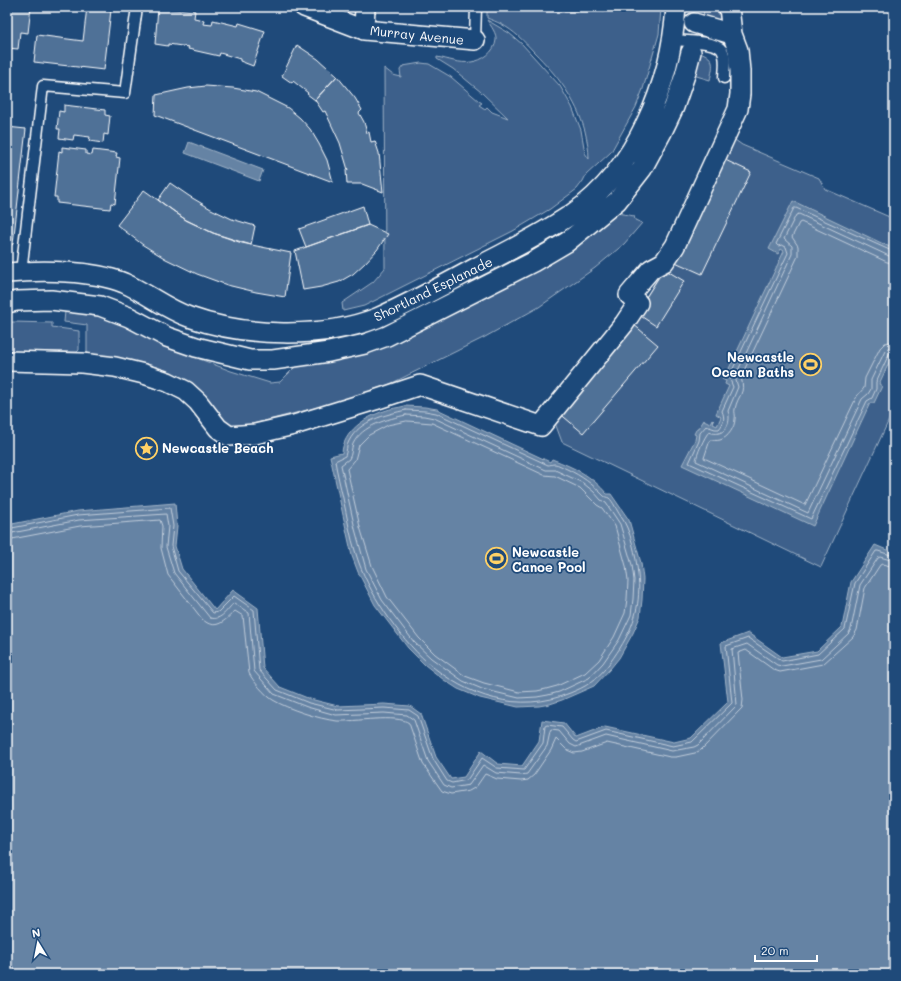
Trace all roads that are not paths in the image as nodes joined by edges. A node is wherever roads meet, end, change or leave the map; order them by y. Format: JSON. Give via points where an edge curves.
{"nodes":[{"id":1,"x":137,"y":7,"type":"edge"},
{"id":2,"x":304,"y":7,"type":"edge"},
{"id":3,"x":365,"y":7,"type":"edge"},
{"id":4,"x":476,"y":7,"type":"edge"},
{"id":5,"x":676,"y":7,"type":"edge"},
{"id":6,"x":729,"y":7,"type":"edge"},
{"id":7,"x":695,"y":20,"type":"edge"},
{"id":8,"x":364,"y":30,"type":"junction"},
{"id":9,"x":732,"y":34,"type":"junction"},
{"id":10,"x":475,"y":40,"type":"joint"},
{"id":11,"x":673,"y":40,"type":"junction"},
{"id":12,"x":691,"y":52,"type":"dead end"},
{"id":13,"x":724,"y":78,"type":"dead end"},
{"id":14,"x":14,"y":273,"type":"edge"},
{"id":15,"x":7,"y":303,"type":"edge"},
{"id":16,"x":7,"y":361,"type":"edge"}],
"edges":[{"from":1,"to":14,"type":"lane","via":[[125,93],[43,86]]},
{"from":2,"to":8,"type":"street","name":"Murray Avenue"},
{"from":3,"to":8,"type":"street"},
{"from":4,"to":10,"type":"lane","name":"Murray Avenue"},
{"from":5,"to":11,"type":"street","name":"Shortland Esplanade"},
{"from":6,"to":9,"type":"street"},
{"from":7,"to":9,"type":"street"},
{"from":8,"to":10,"type":"street","name":"Murray Avenue"},
{"from":9,"to":16,"type":"street","via":[[738,50],[740,71],[738,109],[675,246],[664,262],[651,269],[629,295],[638,303],[635,308],[542,426],[420,385],[294,425],[255,434],[229,436],[218,428],[198,402],[168,382],[115,367],[82,363]]},
{"from":11,"to":13,"type":"lane","via":[[708,44],[722,50]]},
{"from":11,"to":14,"type":"street","name":"Shortland Esplanade","via":[[663,83],[651,113],[633,147],[594,196],[573,213],[508,252],[361,324],[317,332],[242,331],[188,316],[124,283],[94,275],[59,272]]},
{"from":12,"to":15,"type":"street","via":[[674,107],[662,132],[642,170],[617,201],[567,242],[533,262],[386,336],[365,344],[274,360],[250,360],[167,337],[100,306],[51,300]]}]}
